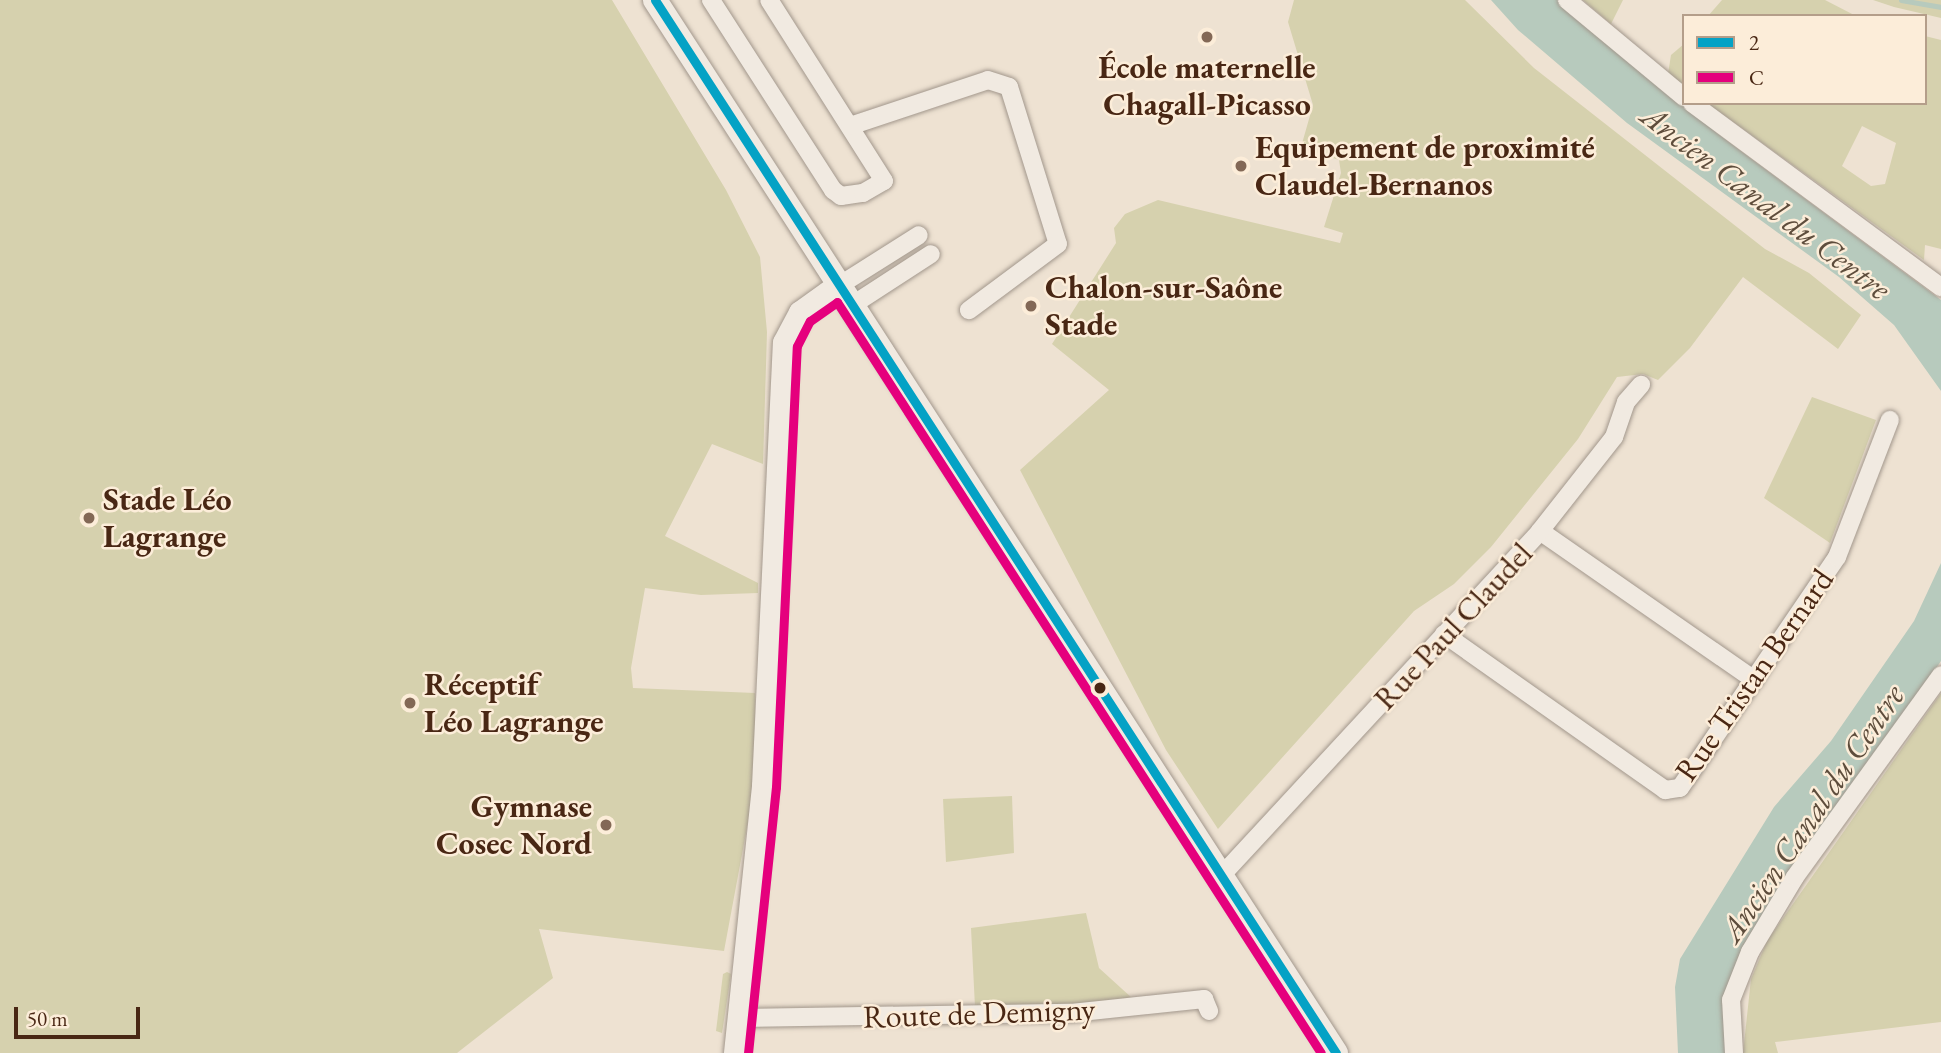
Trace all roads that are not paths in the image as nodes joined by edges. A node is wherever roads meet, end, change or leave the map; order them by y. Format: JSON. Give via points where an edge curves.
{"nodes":[{"id":1,"x":655,"y":0,"type":"edge"},
{"id":2,"x":711,"y":0,"type":"edge"},
{"id":3,"x":769,"y":0,"type":"edge"},
{"id":4,"x":1567,"y":0,"type":"edge"},
{"id":5,"x":1682,"y":95,"type":"edge"},
{"id":6,"x":1695,"y":105,"type":"edge"},
{"id":7,"x":850,"y":126,"type":"junction"},
{"id":8,"x":919,"y":236,"type":"dead end"},
{"id":9,"x":931,"y":254,"type":"dead end"},
{"id":10,"x":1941,"y":288,"type":"edge"},
{"id":11,"x":845,"y":295,"type":"junction"},
{"id":12,"x":969,"y":310,"type":"dead end"},
{"id":13,"x":1641,"y":385,"type":"dead end"},
{"id":14,"x":1890,"y":419,"type":"dead end"},
{"id":15,"x":1540,"y":531,"type":"junction"},
{"id":16,"x":1444,"y":635,"type":"junction"},
{"id":17,"x":1941,"y":675,"type":"edge"},
{"id":18,"x":1754,"y":680,"type":"junction"},
{"id":19,"x":1221,"y":876,"type":"junction"},
{"id":20,"x":1209,"y":1011,"type":"dead end"},
{"id":21,"x":741,"y":1018,"type":"junction"},
{"id":22,"x":736,"y":1053,"type":"edge"},
{"id":23,"x":1336,"y":1053,"type":"edge"},
{"id":24,"x":1734,"y":1053,"type":"edge"}],
"edges":[{"from":1,"to":11,"type":"main road"},
{"from":2,"to":7,"type":"street","via":[[841,197],[863,193],[884,181]]},
{"from":3,"to":7,"type":"street"},
{"from":4,"to":5,"type":"street"},
{"from":6,"to":10,"type":"street"},
{"from":7,"to":12,"type":"street","via":[[988,80],[999,81],[1013,96],[1058,244]]},
{"from":8,"to":11,"type":"street"},
{"from":9,"to":11,"type":"street"},
{"from":11,"to":19,"type":"main road"},
{"from":11,"to":21,"type":"main road","via":[[801,313],[785,344],[764,786]]},
{"from":13,"to":15,"type":"street","name":"Rue Paul Claudel","via":[[1626,402],[1615,437]]},
{"from":14,"to":18,"type":"street","name":"Rue Tristan Bernard","via":[[1837,557]]},
{"from":15,"to":16,"type":"street","name":"Rue Paul Claudel"},
{"from":15,"to":18,"type":"street"},
{"from":16,"to":18,"type":"street","name":"Rue Tristan Bernard","via":[[1665,790],[1680,788]]},
{"from":16,"to":19,"type":"street","name":"Rue Paul Claudel"},
{"from":17,"to":24,"type":"street","via":[[1795,877],[1750,952],[1731,1000]]},
{"from":19,"to":23,"type":"main road"},
{"from":20,"to":21,"type":"street","name":"Route de Demigny","via":[[1204,999],[1071,1013]]},
{"from":21,"to":22,"type":"main road"}]}
